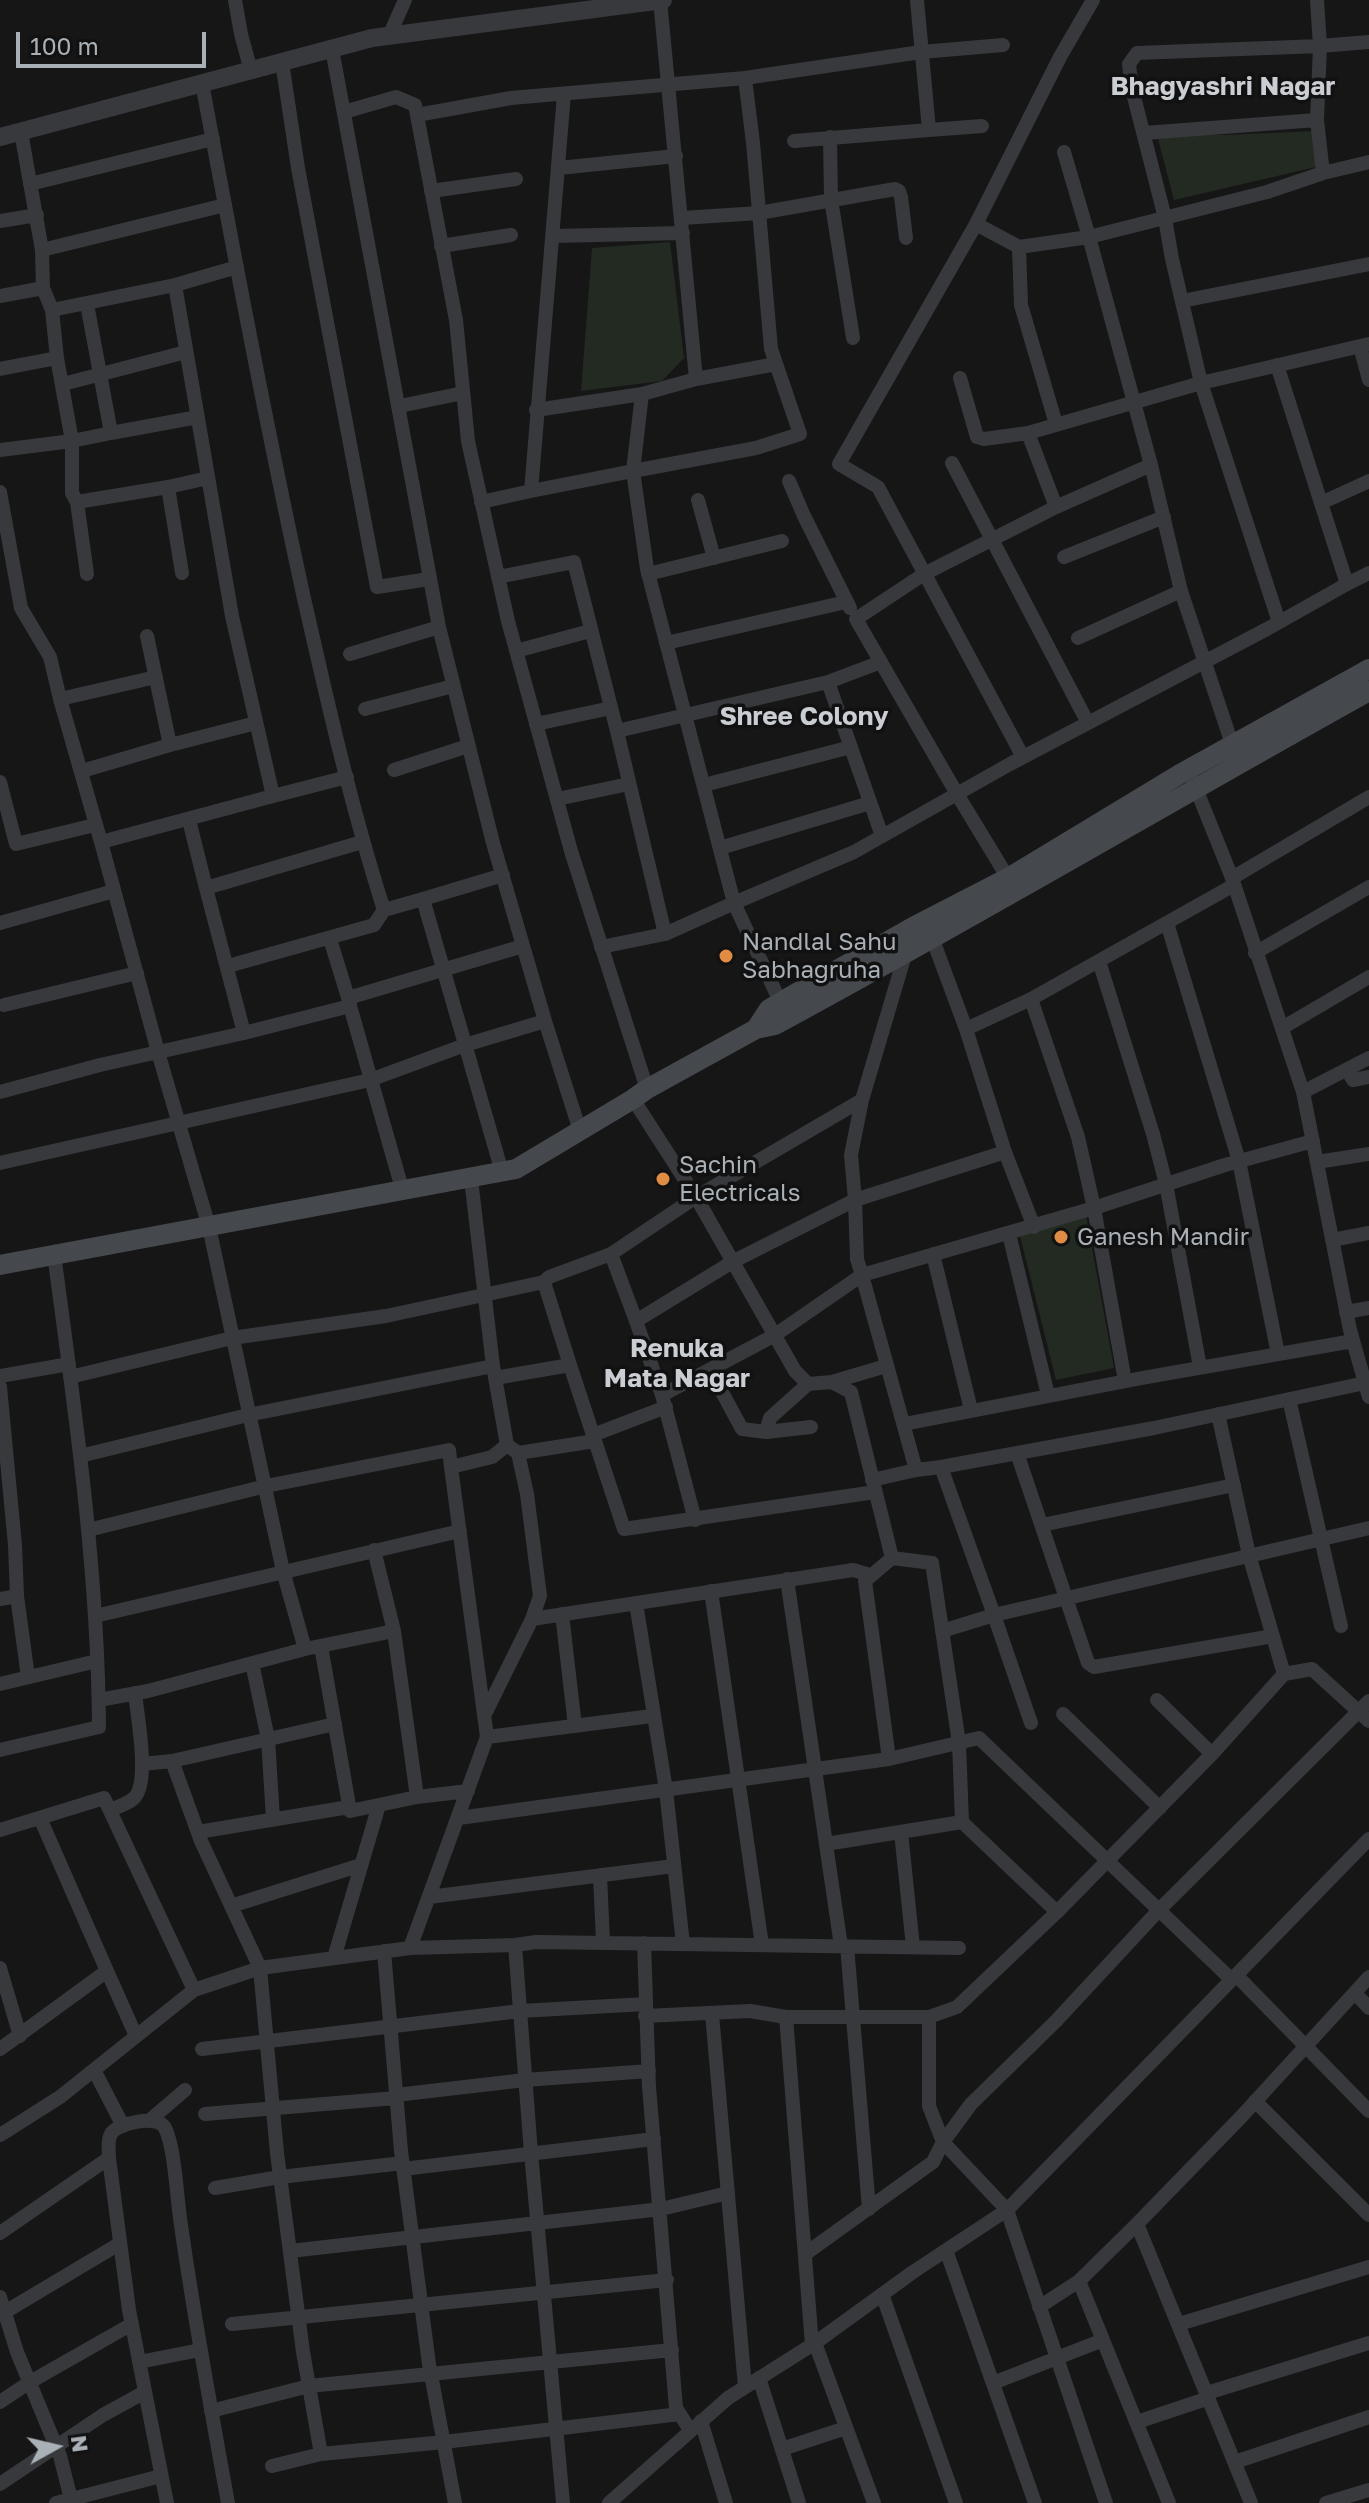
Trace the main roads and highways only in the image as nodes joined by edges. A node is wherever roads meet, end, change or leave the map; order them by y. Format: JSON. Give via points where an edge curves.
{"nodes":[{"id":1,"x":1369,"y":669,"type":"edge"},
{"id":2,"x":1369,"y":691,"type":"edge"},
{"id":3,"x":1236,"y":755,"type":"junction"},
{"id":4,"x":1192,"y":779,"type":"junction"},
{"id":5,"x":929,"y":929,"type":"junction"},
{"id":6,"x":784,"y":1010,"type":"junction"},
{"id":7,"x":0,"y":1265,"type":"edge"}],
"edges":[{"from":1,"to":3,"type":"main road"},
{"from":2,"to":3,"type":"main road"},
{"from":3,"to":4,"type":"main road"},
{"from":4,"to":5,"type":"main road"},
{"from":4,"to":5,"type":"main road","via":[[1008,878]]},
{"from":5,"to":6,"type":"main road"},
{"from":5,"to":6,"type":"main road","via":[[905,955]]},
{"from":6,"to":7,"type":"main road","via":[[769,1009],[756,1029],[516,1169]]}]}
